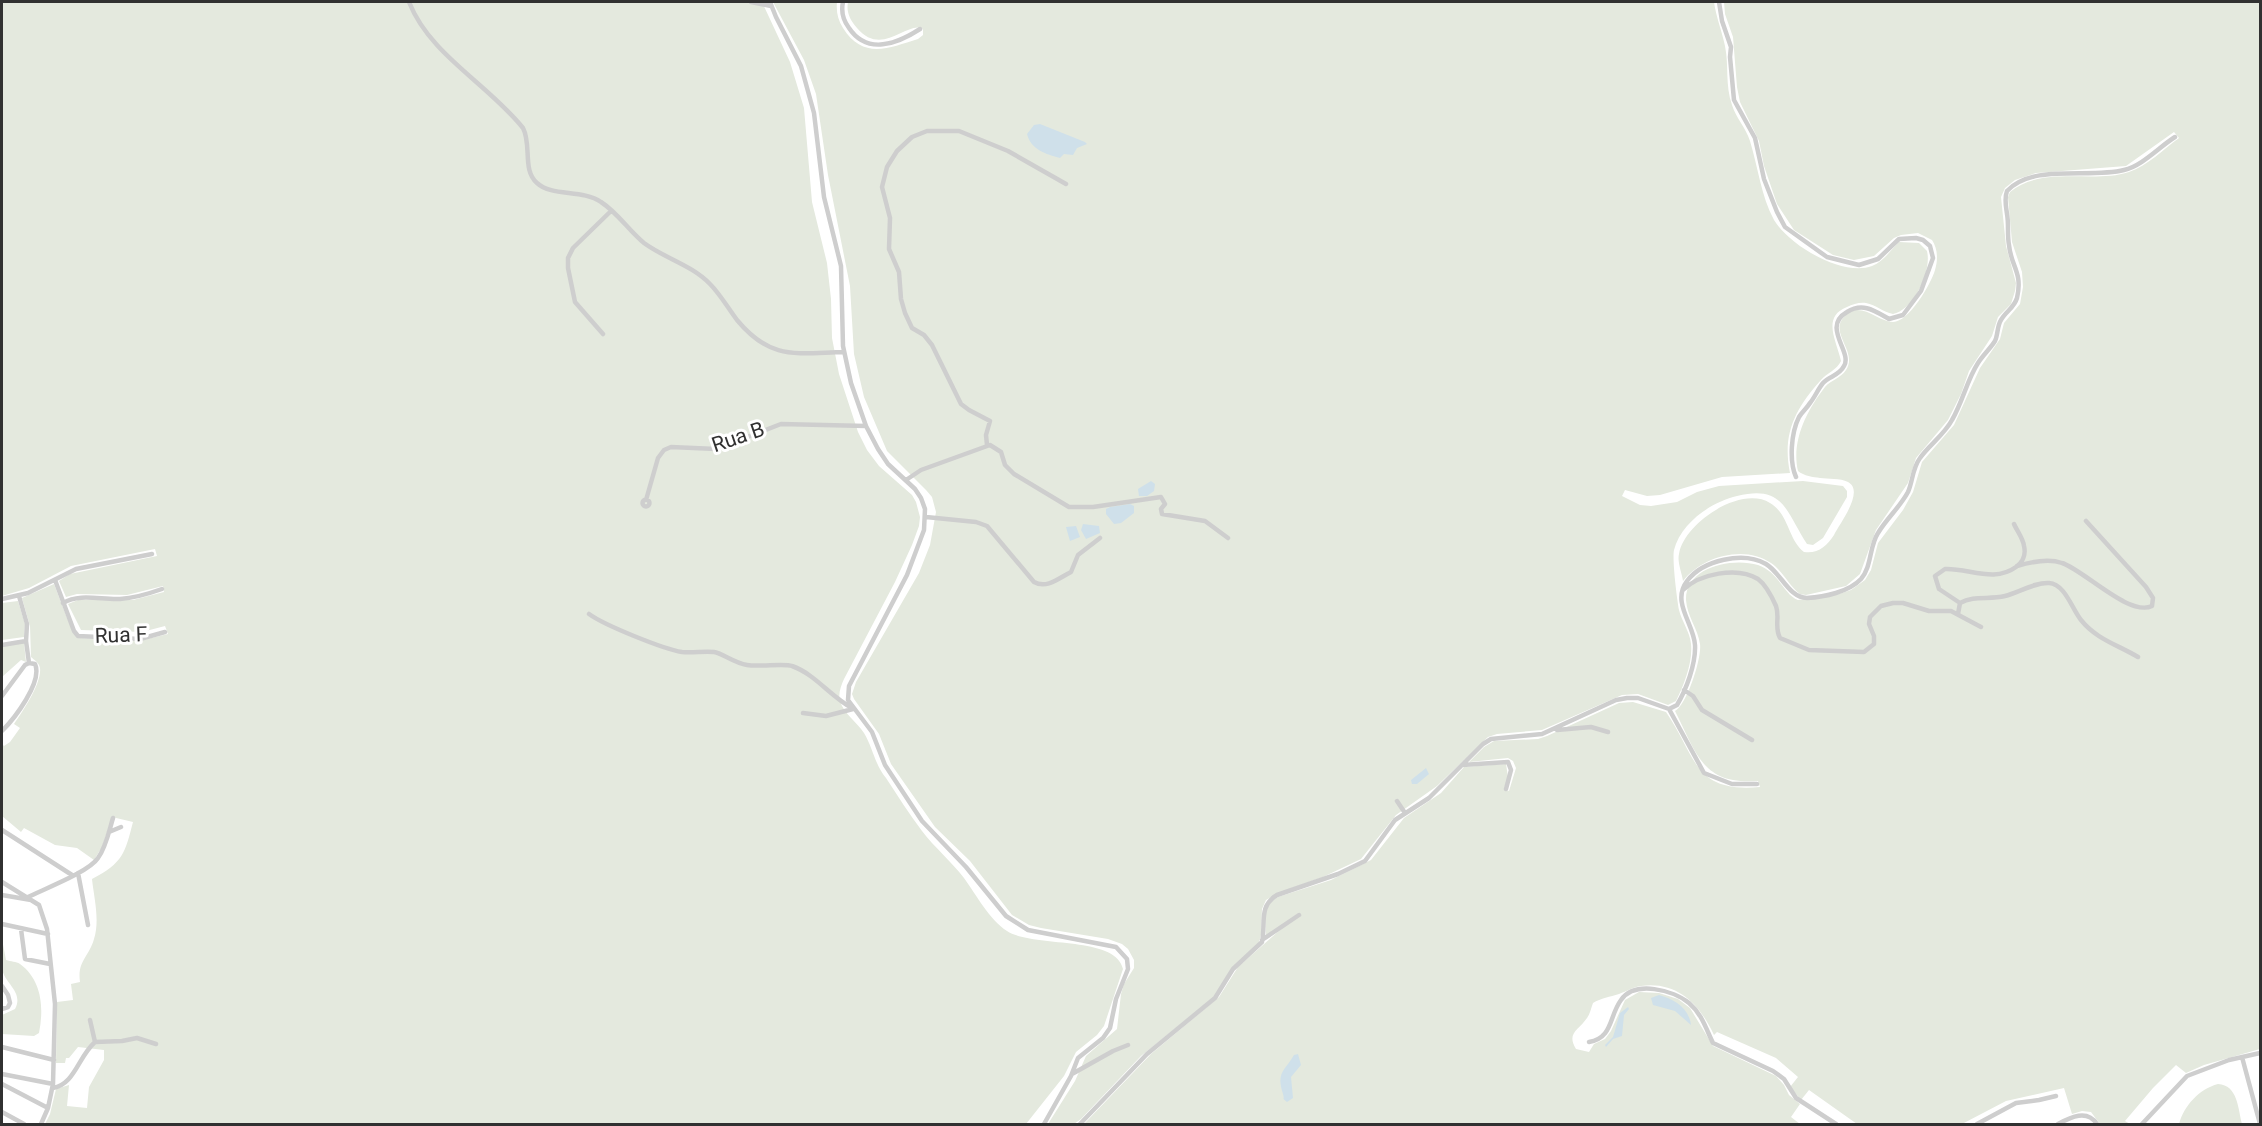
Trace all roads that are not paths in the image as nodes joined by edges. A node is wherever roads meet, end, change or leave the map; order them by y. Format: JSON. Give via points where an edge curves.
{"nodes":[{"id":1,"x":409,"y":2,"type":"edge"},
{"id":2,"x":751,"y":2,"type":"edge"},
{"id":3,"x":843,"y":2,"type":"edge"},
{"id":4,"x":1719,"y":2,"type":"edge"},
{"id":5,"x":771,"y":4,"type":"edge"},
{"id":6,"x":920,"y":29,"type":"dead end"},
{"id":7,"x":2175,"y":137,"type":"dead end"},
{"id":8,"x":1066,"y":184,"type":"dead end"},
{"id":9,"x":611,"y":211,"type":"junction"},
{"id":10,"x":603,"y":334,"type":"dead end"},
{"id":11,"x":844,"y":352,"type":"junction"},
{"id":12,"x":866,"y":426,"type":"junction"},
{"id":13,"x":987,"y":445,"type":"junction"},
{"id":14,"x":1796,"y":477,"type":"dead end"},
{"id":15,"x":906,"y":480,"type":"junction"},
{"id":16,"x":646,"y":500,"type":"dead end"},
{"id":17,"x":926,"y":517,"type":"junction"},
{"id":18,"x":2086,"y":521,"type":"dead end"},
{"id":19,"x":2014,"y":524,"type":"dead end"},
{"id":20,"x":1100,"y":538,"type":"dead end"},
{"id":21,"x":1228,"y":538,"type":"dead end"},
{"id":22,"x":152,"y":554,"type":"dead end"},
{"id":23,"x":2017,"y":566,"type":"junction"},
{"id":24,"x":55,"y":580,"type":"junction"},
{"id":25,"x":162,"y":589,"type":"dead end"},
{"id":26,"x":1681,"y":592,"type":"junction"},
{"id":27,"x":19,"y":596,"type":"junction"},
{"id":28,"x":2,"y":599,"type":"edge"},
{"id":29,"x":63,"y":603,"type":"junction"},
{"id":30,"x":1960,"y":603,"type":"junction"},
{"id":31,"x":589,"y":614,"type":"dead end"},
{"id":32,"x":1958,"y":614,"type":"junction"},
{"id":33,"x":1981,"y":627,"type":"dead end"},
{"id":34,"x":165,"y":632,"type":"dead end"},
{"id":35,"x":26,"y":641,"type":"junction"},
{"id":36,"x":2,"y":645,"type":"edge"},
{"id":37,"x":2138,"y":657,"type":"dead end"},
{"id":38,"x":29,"y":663,"type":"junction"},
{"id":39,"x":1684,"y":690,"type":"junction"},
{"id":40,"x":2,"y":696,"type":"edge"},
{"id":41,"x":853,"y":709,"type":"junction"},
{"id":42,"x":1669,"y":709,"type":"junction"},
{"id":43,"x":803,"y":713,"type":"dead end"},
{"id":44,"x":1554,"y":730,"type":"junction"},
{"id":45,"x":2,"y":731,"type":"edge"},
{"id":46,"x":1608,"y":732,"type":"dead end"},
{"id":47,"x":1752,"y":740,"type":"dead end"},
{"id":48,"x":1462,"y":765,"type":"junction"},
{"id":49,"x":1757,"y":784,"type":"dead end"},
{"id":50,"x":1506,"y":789,"type":"dead end"},
{"id":51,"x":1397,"y":801,"type":"dead end"},
{"id":52,"x":1405,"y":813,"type":"junction"},
{"id":53,"x":113,"y":818,"type":"dead end"},
{"id":54,"x":121,"y":827,"type":"dead end"},
{"id":55,"x":2,"y":830,"type":"edge"},
{"id":56,"x":109,"y":832,"type":"junction"},
{"id":57,"x":75,"y":874,"type":"junction"},
{"id":58,"x":4,"y":883,"type":"edge"},
{"id":59,"x":2,"y":895,"type":"edge"},
{"id":60,"x":31,"y":899,"type":"junction"},
{"id":61,"x":1299,"y":915,"type":"dead end"},
{"id":62,"x":2,"y":924,"type":"edge"},
{"id":63,"x":88,"y":925,"type":"dead end"},
{"id":64,"x":21,"y":929,"type":"junction"},
{"id":65,"x":48,"y":934,"type":"junction"},
{"id":66,"x":1262,"y":941,"type":"junction"},
{"id":67,"x":50,"y":964,"type":"junction"},
{"id":68,"x":2,"y":986,"type":"edge"},
{"id":69,"x":2,"y":1009,"type":"edge"},
{"id":70,"x":90,"y":1020,"type":"dead end"},
{"id":71,"x":94,"y":1042,"type":"junction"},
{"id":72,"x":1589,"y":1042,"type":"dead end"},
{"id":73,"x":156,"y":1044,"type":"dead end"},
{"id":74,"x":1128,"y":1045,"type":"dead end"},
{"id":75,"x":2,"y":1047,"type":"edge"},
{"id":76,"x":2260,"y":1053,"type":"edge"},
{"id":77,"x":2242,"y":1057,"type":"junction"},
{"id":78,"x":54,"y":1060,"type":"junction"},
{"id":79,"x":2,"y":1074,"type":"edge"},
{"id":80,"x":1072,"y":1074,"type":"junction"},
{"id":81,"x":2,"y":1084,"type":"edge"},
{"id":82,"x":53,"y":1086,"type":"junction"},
{"id":83,"x":2056,"y":1096,"type":"dead end"},
{"id":84,"x":48,"y":1108,"type":"junction"},
{"id":85,"x":2,"y":1112,"type":"edge"},
{"id":86,"x":24,"y":1125,"type":"edge"},
{"id":87,"x":41,"y":1125,"type":"edge"},
{"id":88,"x":1044,"y":1125,"type":"edge"},
{"id":89,"x":1080,"y":1125,"type":"edge"},
{"id":90,"x":1836,"y":1125,"type":"edge"},
{"id":91,"x":1977,"y":1125,"type":"edge"},
{"id":92,"x":2058,"y":1125,"type":"edge"},
{"id":93,"x":2097,"y":1125,"type":"edge"},
{"id":94,"x":2142,"y":1125,"type":"edge"},
{"id":95,"x":2260,"y":1125,"type":"edge"}],
"edges":[{"from":1,"to":9,"type":"street","via":[[418,21],[438,45],[523,128],[528,142],[528,168],[534,181],[547,188],[586,194]]},
{"from":2,"to":5,"type":"street"},
{"from":3,"to":6,"type":"street","via":[[846,24],[864,43],[888,43]]},
{"from":4,"to":14,"type":"street","via":[[1730,41],[1734,100],[1755,138],[1768,192],[1785,227],[1820,253],[1852,264],[1878,259],[1894,242],[1908,237],[1923,240],[1933,252],[1921,291],[1903,315],[1889,319],[1861,307],[1840,316],[1837,330],[1846,365],[1822,384],[1797,421],[1792,459]]},
{"from":5,"to":11,"type":"street","via":[[801,66],[814,113],[824,197],[841,266]]},
{"from":7,"to":26,"type":"street","via":[[2127,170],[2049,174],[2020,182],[2007,191],[2008,246],[2019,279],[2016,300],[1975,369],[1952,421],[1914,467],[1907,493],[1878,532],[1867,570],[1852,587],[1797,597],[1776,571],[1765,564],[1729,560],[1698,570]]},
{"from":8,"to":13,"type":"street","via":[[1008,151],[958,131],[927,131],[912,136],[893,156],[885,172],[882,192],[890,218],[889,249],[899,272],[905,313],[912,328],[932,345],[962,404],[990,421]]},
{"from":9,"to":10,"type":"street","via":[[573,248],[567,268],[575,302]]},
{"from":9,"to":11,"type":"street","via":[[642,241],[709,283],[747,331],[764,345],[795,354]]},
{"from":11,"to":12,"type":"street"},
{"from":12,"to":15,"type":"street","via":[[883,458]]},
{"from":12,"to":16,"type":"street","name":"Rua B","via":[[789,423],[716,449],[671,447],[661,453]]},
{"from":13,"to":15,"type":"street","via":[[921,470]]},
{"from":13,"to":21,"type":"street","via":[[1001,452],[1005,465],[1014,474],[1069,507],[1161,497],[1165,504],[1162,514],[1205,521]]},
{"from":15,"to":17,"type":"street","via":[[921,498]]},
{"from":17,"to":20,"type":"street","via":[[982,524],[1034,582],[1044,585],[1072,571],[1078,555]]},
{"from":17,"to":41,"type":"street","via":[[922,539],[907,575],[849,686],[848,700]]},
{"from":18,"to":23,"type":"street","via":[[2146,586],[2153,598],[2152,606],[2140,608],[2059,562]]},
{"from":19,"to":23,"type":"street","via":[[2024,546],[2023,558]]},
{"from":22,"to":24,"type":"street","via":[[80,568]]},
{"from":23,"to":30,"type":"street","via":[[1992,575],[1949,568],[1938,572],[1934,578],[1939,590]]},
{"from":24,"to":27,"type":"street"},
{"from":24,"to":29,"type":"street"},
{"from":25,"to":29,"type":"street","via":[[131,598],[77,598]]},
{"from":26,"to":32,"type":"street","via":[[1695,580],[1718,574],[1756,578],[1776,607],[1780,638],[1809,650],[1867,651],[1875,640],[1870,617],[1886,604],[1903,603]]},
{"from":26,"to":39,"type":"street","via":[[1695,646]]},
{"from":27,"to":28,"type":"street"},
{"from":27,"to":35,"type":"street","via":[[27,624]]},
{"from":29,"to":34,"type":"street","name":"Rua F","via":[[77,635],[140,639]]},
{"from":30,"to":32,"type":"street"},
{"from":30,"to":37,"type":"street","via":[[2052,584],[2064,593],[2086,627]]},
{"from":31,"to":41,"type":"street","via":[[671,650],[715,652],[753,666],[790,665]]},
{"from":32,"to":33,"type":"street"},
{"from":35,"to":36,"type":"street"},
{"from":35,"to":38,"type":"street"},
{"from":38,"to":40,"type":"street"},
{"from":38,"to":45,"type":"street","via":[[36,667],[34,681],[18,712]]},
{"from":39,"to":42,"type":"street","via":[[1677,705]]},
{"from":39,"to":47,"type":"street","via":[[1702,710]]},
{"from":41,"to":43,"type":"street","via":[[826,716]]},
{"from":41,"to":80,"type":"street","via":[[872,732],[885,765],[922,821],[1006,916],[1028,930],[1116,947],[1127,959],[1128,969],[1110,1028],[1081,1054]]},
{"from":42,"to":44,"type":"street","via":[[1627,698],[1608,703]]},
{"from":42,"to":49,"type":"street","via":[[1704,772],[1737,785]]},
{"from":44,"to":46,"type":"street","via":[[1591,727]]},
{"from":44,"to":48,"type":"street","via":[[1534,736],[1491,739]]},
{"from":48,"to":50,"type":"street","via":[[1508,762],[1511,770]]},
{"from":48,"to":52,"type":"street","via":[[1429,798]]},
{"from":51,"to":52,"type":"street"},
{"from":52,"to":66,"type":"street","via":[[1357,866],[1270,900],[1264,911]]},
{"from":53,"to":56,"type":"street"},
{"from":54,"to":56,"type":"street"},
{"from":55,"to":57,"type":"street"},
{"from":56,"to":57,"type":"street","via":[[97,860]]},
{"from":57,"to":60,"type":"street"},
{"from":57,"to":63,"type":"street"},
{"from":58,"to":59,"type":"street","via":[[7,891]]},
{"from":58,"to":60,"type":"street"},
{"from":59,"to":60,"type":"street"},
{"from":60,"to":65,"type":"street","via":[[42,910]]},
{"from":61,"to":66,"type":"street"},
{"from":62,"to":64,"type":"street"},
{"from":64,"to":65,"type":"street"},
{"from":64,"to":67,"type":"street","via":[[25,959]]},
{"from":65,"to":67,"type":"street"},
{"from":66,"to":89,"type":"street","via":[[1233,969],[1215,998],[1147,1054]]},
{"from":67,"to":78,"type":"street","via":[[55,1004]]},
{"from":68,"to":69,"type":"street","via":[[10,1003]]},
{"from":70,"to":71,"type":"street"},
{"from":71,"to":73,"type":"street","via":[[136,1038]]},
{"from":71,"to":82,"type":"street","via":[[68,1082]]},
{"from":72,"to":90,"type":"street","via":[[1608,1031],[1619,1003],[1627,995],[1645,989],[1670,994],[1690,1004],[1705,1023],[1713,1043],[1773,1071],[1784,1079],[1796,1098]]},
{"from":74,"to":80,"type":"street"},
{"from":75,"to":78,"type":"street"},
{"from":76,"to":77,"type":"street"},
{"from":77,"to":94,"type":"street","via":[[2187,1076]]},
{"from":77,"to":95,"type":"street"},
{"from":78,"to":82,"type":"street"},
{"from":79,"to":82,"type":"street"},
{"from":80,"to":88,"type":"street"},
{"from":81,"to":84,"type":"street"},
{"from":82,"to":84,"type":"street"},
{"from":83,"to":91,"type":"street","via":[[2016,1103]]},
{"from":84,"to":87,"type":"street"},
{"from":85,"to":86,"type":"street"},
{"from":92,"to":93,"type":"street","via":[[2083,1115]]}]}
